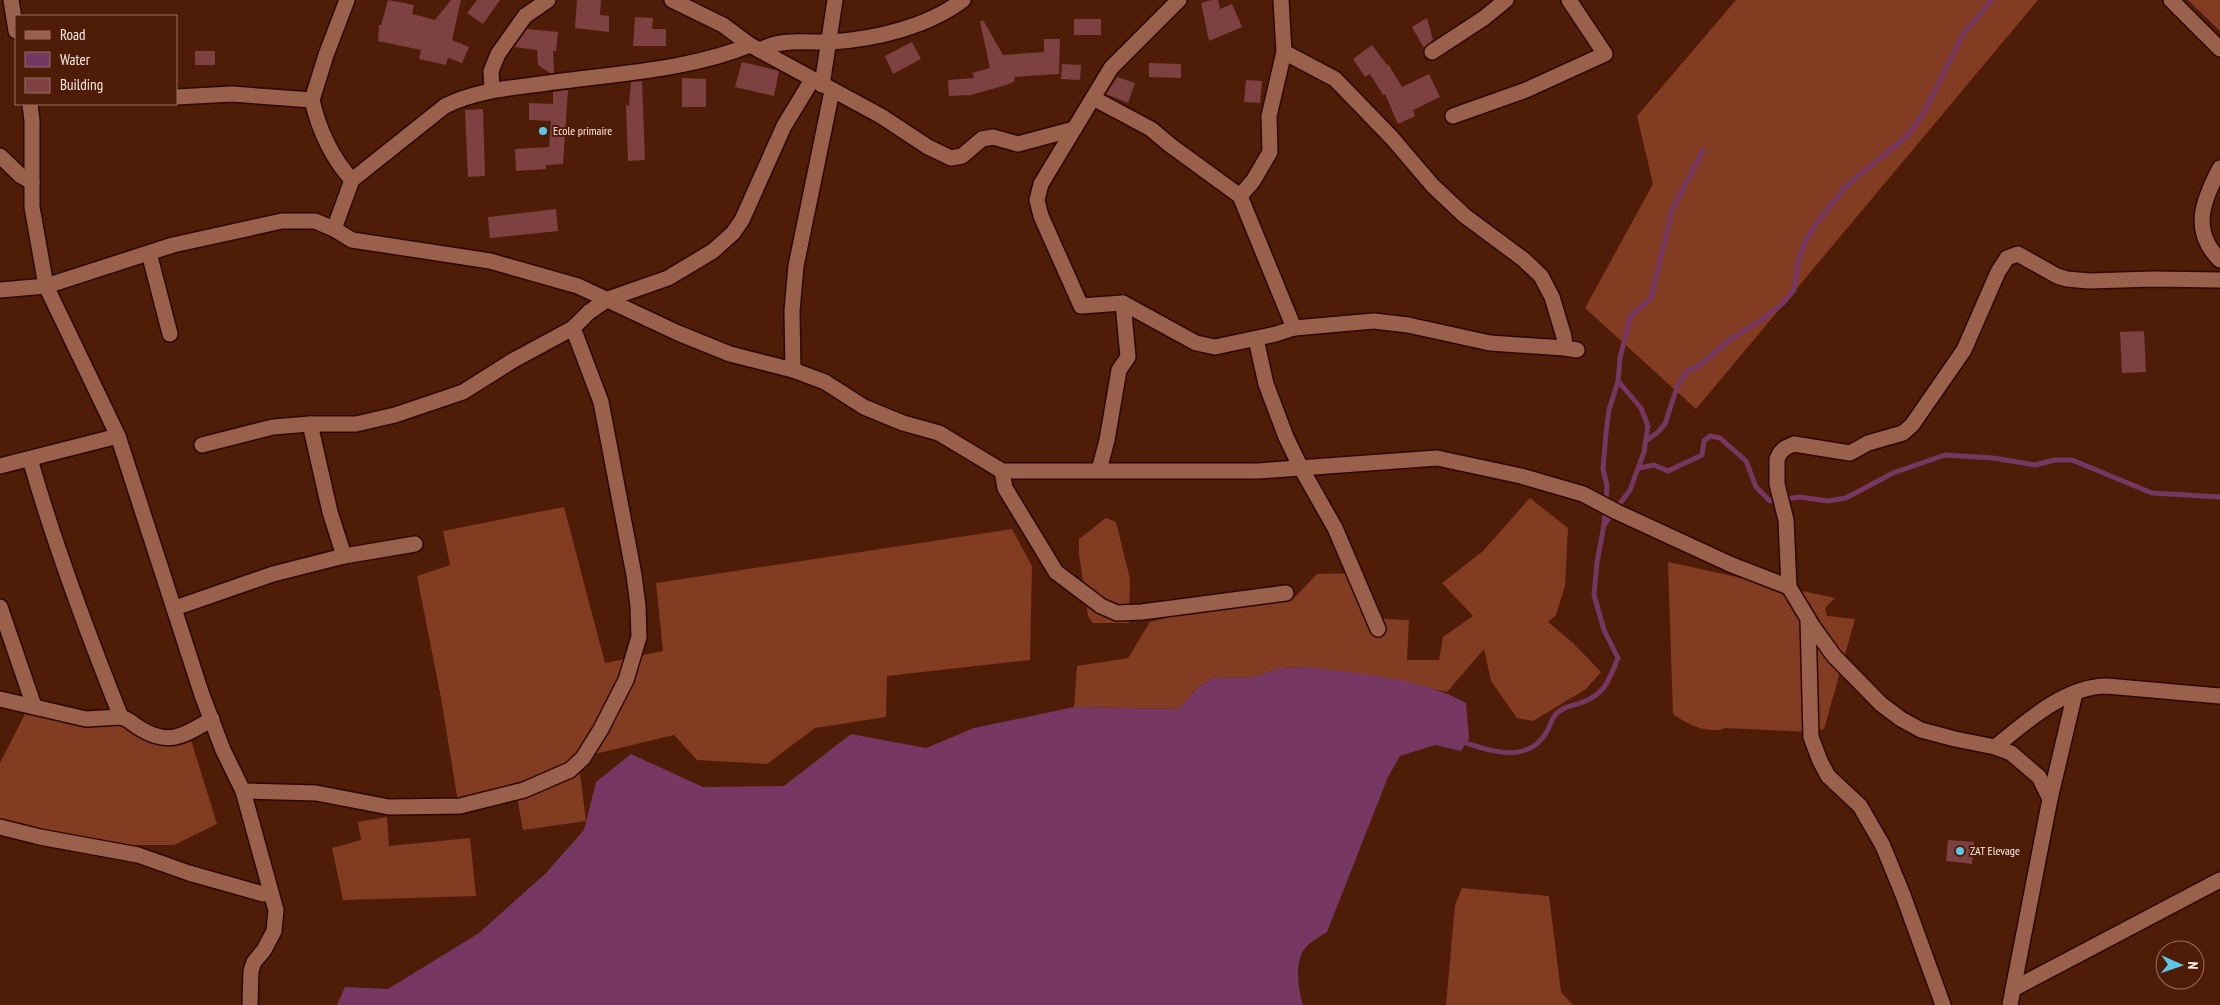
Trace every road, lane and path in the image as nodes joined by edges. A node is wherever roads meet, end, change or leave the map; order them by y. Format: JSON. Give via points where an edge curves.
{"nodes":[{"id":1,"x":11,"y":0,"type":"edge"},
{"id":2,"x":347,"y":0,"type":"edge"},
{"id":3,"x":548,"y":0,"type":"edge"},
{"id":4,"x":672,"y":0,"type":"edge"},
{"id":5,"x":835,"y":0,"type":"edge"},
{"id":6,"x":963,"y":0,"type":"edge"},
{"id":7,"x":1179,"y":0,"type":"edge"},
{"id":8,"x":1281,"y":0,"type":"edge"},
{"id":9,"x":1506,"y":0,"type":"edge"},
{"id":10,"x":1569,"y":0,"type":"edge"},
{"id":11,"x":2171,"y":0,"type":"edge"},
{"id":12,"x":15,"y":25,"type":"edge"},
{"id":13,"x":830,"y":42,"type":"junction"},
{"id":14,"x":755,"y":47,"type":"junction"},
{"id":15,"x":2220,"y":49,"type":"edge"},
{"id":16,"x":1284,"y":52,"type":"junction"},
{"id":17,"x":1432,"y":52,"type":"dead end"},
{"id":18,"x":822,"y":85,"type":"junction"},
{"id":19,"x":492,"y":90,"type":"junction"},
{"id":20,"x":178,"y":98,"type":"edge"},
{"id":21,"x":1093,"y":98,"type":"junction"},
{"id":22,"x":312,"y":100,"type":"junction"},
{"id":23,"x":30,"y":105,"type":"edge"},
{"id":24,"x":1453,"y":116,"type":"dead end"},
{"id":25,"x":1074,"y":129,"type":"junction"},
{"id":26,"x":0,"y":156,"type":"edge"},
{"id":27,"x":2220,"y":168,"type":"edge"},
{"id":28,"x":352,"y":180,"type":"junction"},
{"id":29,"x":32,"y":182,"type":"junction"},
{"id":30,"x":2207,"y":192,"type":"junction"},
{"id":31,"x":1240,"y":196,"type":"junction"},
{"id":32,"x":2220,"y":202,"type":"edge"},
{"id":33,"x":334,"y":229,"type":"junction"},
{"id":34,"x":149,"y":253,"type":"junction"},
{"id":35,"x":2220,"y":260,"type":"edge"},
{"id":36,"x":2220,"y":280,"type":"edge"},
{"id":37,"x":46,"y":286,"type":"junction"},
{"id":38,"x":0,"y":290,"type":"edge"},
{"id":39,"x":608,"y":299,"type":"junction"},
{"id":40,"x":1123,"y":303,"type":"junction"},
{"id":41,"x":573,"y":328,"type":"junction"},
{"id":42,"x":1294,"y":328,"type":"junction"},
{"id":43,"x":170,"y":334,"type":"dead end"},
{"id":44,"x":1256,"y":339,"type":"junction"},
{"id":45,"x":793,"y":370,"type":"junction"},
{"id":46,"x":310,"y":424,"type":"junction"},
{"id":47,"x":118,"y":436,"type":"junction"},
{"id":48,"x":202,"y":445,"type":"dead end"},
{"id":49,"x":30,"y":459,"type":"junction"},
{"id":50,"x":0,"y":466,"type":"edge"},
{"id":51,"x":1301,"y":468,"type":"junction"},
{"id":52,"x":1099,"y":470,"type":"junction"},
{"id":53,"x":1002,"y":471,"type":"junction"},
{"id":54,"x":415,"y":544,"type":"dead end"},
{"id":55,"x":344,"y":556,"type":"junction"},
{"id":56,"x":1789,"y":587,"type":"junction"},
{"id":57,"x":1286,"y":593,"type":"dead end"},
{"id":58,"x":0,"y":607,"type":"edge"},
{"id":59,"x":174,"y":608,"type":"junction"},
{"id":60,"x":1808,"y":618,"type":"junction"},
{"id":61,"x":1378,"y":629,"type":"dead end"},
{"id":62,"x":2075,"y":693,"type":"junction"},
{"id":63,"x":2220,"y":696,"type":"edge"},
{"id":64,"x":0,"y":699,"type":"edge"},
{"id":65,"x":34,"y":706,"type":"junction"},
{"id":66,"x":121,"y":717,"type":"junction"},
{"id":67,"x":212,"y":720,"type":"junction"},
{"id":68,"x":1994,"y":746,"type":"junction"},
{"id":69,"x":243,"y":791,"type":"junction"},
{"id":70,"x":2050,"y":799,"type":"junction"},
{"id":71,"x":0,"y":826,"type":"edge"},
{"id":72,"x":2220,"y":880,"type":"edge"},
{"id":73,"x":271,"y":894,"type":"junction"},
{"id":74,"x":2013,"y":989,"type":"junction"},
{"id":75,"x":250,"y":1005,"type":"edge"},
{"id":76,"x":1943,"y":1005,"type":"edge"},
{"id":77,"x":2010,"y":1005,"type":"edge"}],
"edges":[{"from":1,"to":12,"type":"street"},
{"from":2,"to":22,"type":"street"},
{"from":3,"to":19,"type":"street","via":[[524,16],[498,54],[491,71]]},
{"from":4,"to":14,"type":"street","via":[[723,25]]},
{"from":5,"to":13,"type":"street"},
{"from":6,"to":13,"type":"street","via":[[909,29]]},
{"from":7,"to":21,"type":"street","via":[[1111,68]]},
{"from":8,"to":16,"type":"street"},
{"from":9,"to":17,"type":"street"},
{"from":10,"to":24,"type":"street","via":[[1605,54],[1526,90]]},
{"from":11,"to":15,"type":"street"},
{"from":13,"to":14,"type":"street","via":[[790,41]]},
{"from":13,"to":18,"type":"street"},
{"from":14,"to":18,"type":"street"},
{"from":14,"to":19,"type":"street","via":[[667,67]]},
{"from":16,"to":31,"type":"street","via":[[1269,116],[1270,152]]},
{"from":16,"to":42,"type":"street","via":[[1335,79],[1433,186],[1465,216],[1541,276],[1571,349],[1490,343],[1374,321]]},
{"from":18,"to":25,"type":"street","via":[[951,158],[962,156],[982,139],[993,138],[1018,144]]},
{"from":18,"to":39,"type":"street","via":[[784,126],[747,210],[733,233],[713,251],[668,278]]},
{"from":18,"to":45,"type":"street","via":[[796,266],[792,311]]},
{"from":19,"to":28,"type":"street","via":[[446,106]]},
{"from":20,"to":22,"type":"street","via":[[232,94]]},
{"from":21,"to":25,"type":"street"},
{"from":21,"to":31,"type":"street","via":[[1151,129]]},
{"from":22,"to":28,"type":"street","via":[[328,147]]},
{"from":23,"to":29,"type":"street"},
{"from":25,"to":40,"type":"street","via":[[1041,184],[1037,200],[1041,216],[1081,306]]},
{"from":26,"to":29,"type":"street"},
{"from":27,"to":30,"type":"street"},
{"from":28,"to":33,"type":"street"},
{"from":29,"to":37,"type":"street","via":[[32,207]]},
{"from":30,"to":32,"type":"street"},
{"from":30,"to":35,"type":"street","via":[[2201,225],[2208,245]]},
{"from":31,"to":42,"type":"street"},
{"from":33,"to":34,"type":"street","via":[[315,221],[282,221]]},
{"from":33,"to":39,"type":"street","via":[[352,240],[490,261],[578,286]]},
{"from":34,"to":37,"type":"street"},
{"from":34,"to":43,"type":"street"},
{"from":36,"to":56,"type":"street","via":[[2067,279],[2018,254],[2007,258],[1964,350],[1912,425],[1903,433],[1868,443],[1846,454],[1794,444],[1780,453],[1777,484],[1786,520]]},
{"from":37,"to":38,"type":"street"},
{"from":37,"to":47,"type":"street"},
{"from":39,"to":41,"type":"street"},
{"from":39,"to":45,"type":"street","via":[[730,354]]},
{"from":40,"to":44,"type":"street","via":[[1196,343],[1222,347]]},
{"from":40,"to":52,"type":"street","via":[[1128,357],[1119,370]]},
{"from":41,"to":46,"type":"street","via":[[463,392],[437,402],[356,424]]},
{"from":41,"to":69,"type":"street","via":[[601,402],[634,575],[639,637],[626,680],[583,758],[570,770],[524,790],[460,806],[389,807],[316,794]]},
{"from":42,"to":44,"type":"street"},
{"from":44,"to":51,"type":"street","via":[[1274,407]]},
{"from":45,"to":53,"type":"street","via":[[825,382],[864,407],[938,433]]},
{"from":46,"to":48,"type":"street","via":[[273,427]]},
{"from":46,"to":55,"type":"street","via":[[330,512]]},
{"from":47,"to":49,"type":"street"},
{"from":47,"to":59,"type":"street"},
{"from":49,"to":50,"type":"street"},
{"from":49,"to":66,"type":"street","via":[[76,604]]},
{"from":51,"to":52,"type":"street"},
{"from":51,"to":56,"type":"street","via":[[1437,458],[1521,476],[1584,494],[1732,565]]},
{"from":51,"to":61,"type":"street","via":[[1335,528]]},
{"from":52,"to":53,"type":"street"},
{"from":53,"to":57,"type":"street","via":[[1005,488],[1056,572],[1101,606],[1117,613]]},
{"from":54,"to":55,"type":"street"},
{"from":55,"to":59,"type":"street","via":[[274,574]]},
{"from":56,"to":60,"type":"street"},
{"from":58,"to":65,"type":"street"},
{"from":59,"to":67,"type":"street"},
{"from":60,"to":68,"type":"street","via":[[1834,656],[1881,704],[1901,719],[1921,730]]},
{"from":60,"to":76,"type":"street","via":[[1811,732],[1817,753],[1828,776],[1860,806],[1883,846]]},
{"from":62,"to":63,"type":"street","via":[[2092,686],[2107,686]]},
{"from":62,"to":68,"type":"street","via":[[2039,711]]},
{"from":62,"to":70,"type":"street"},
{"from":64,"to":65,"type":"street"},
{"from":65,"to":66,"type":"street","via":[[86,719]]},
{"from":66,"to":67,"type":"street","via":[[142,730],[170,739],[180,738]]},
{"from":67,"to":69,"type":"street"},
{"from":68,"to":70,"type":"street","via":[[2011,752],[2028,765],[2039,777]]},
{"from":69,"to":73,"type":"street"},
{"from":70,"to":74,"type":"street"},
{"from":71,"to":73,"type":"street","via":[[40,837],[125,852]]},
{"from":72,"to":74,"type":"street"},
{"from":73,"to":75,"type":"street","via":[[276,910],[274,931],[251,971]]},
{"from":74,"to":77,"type":"street"}]}
